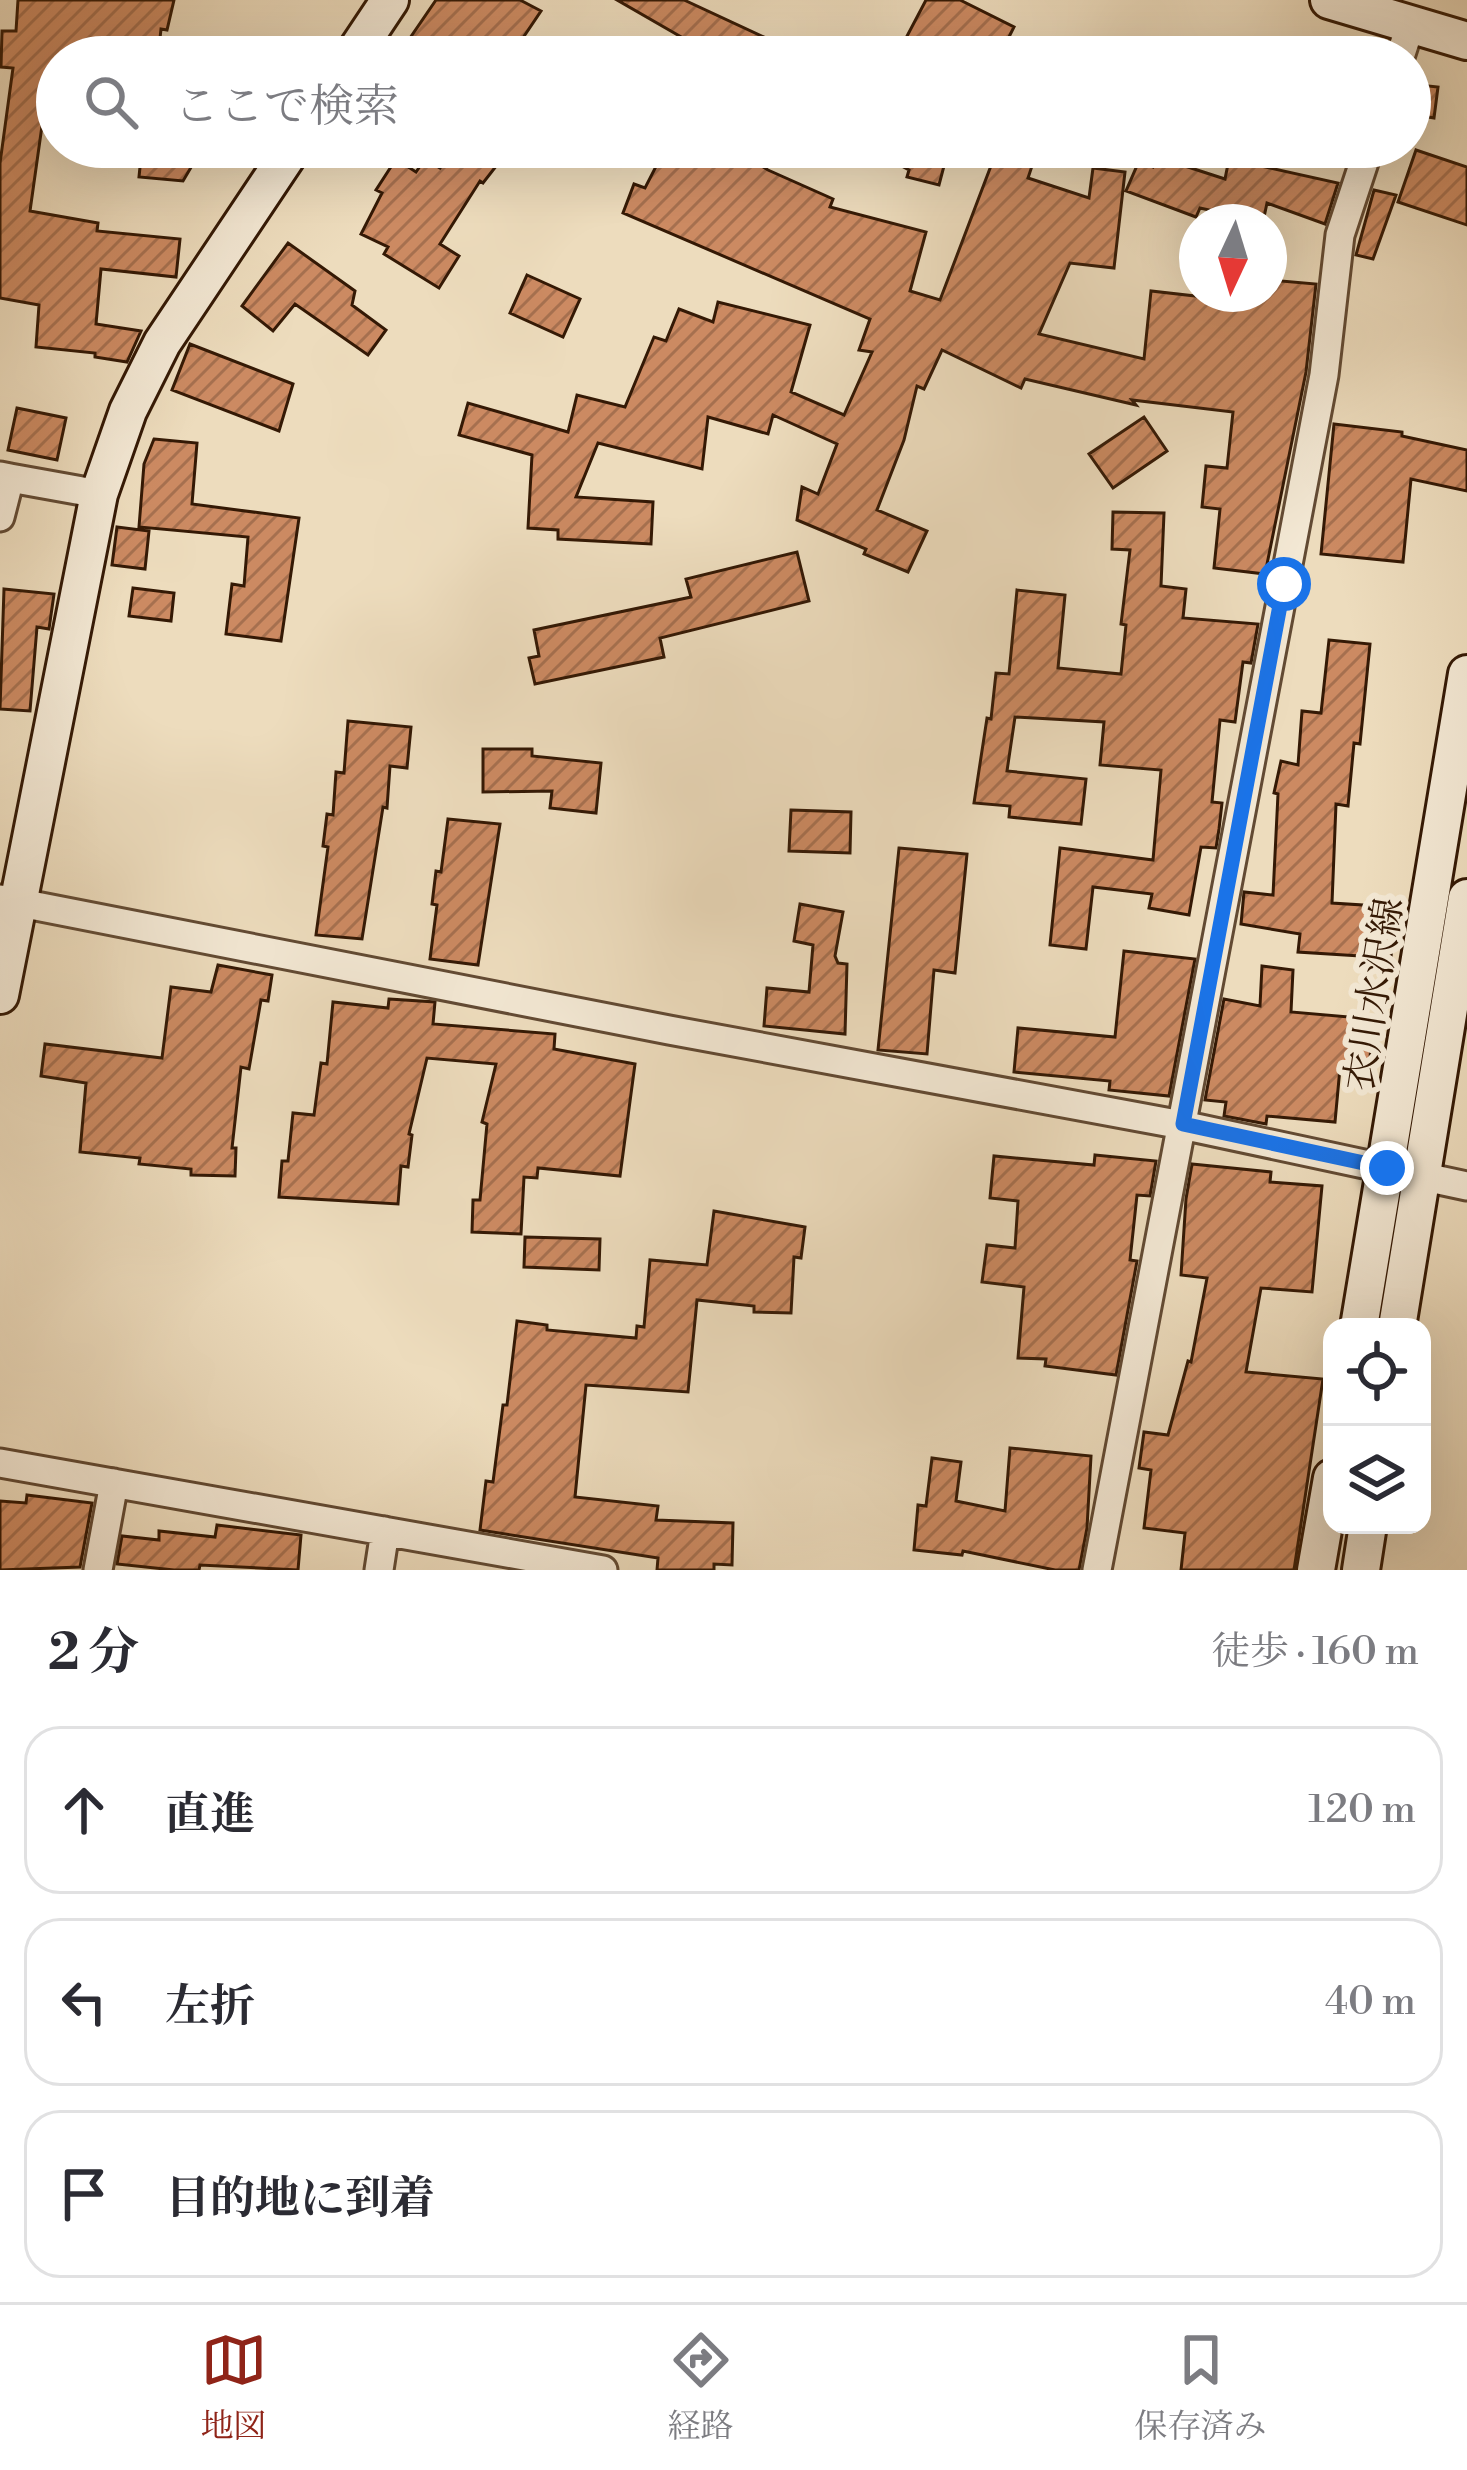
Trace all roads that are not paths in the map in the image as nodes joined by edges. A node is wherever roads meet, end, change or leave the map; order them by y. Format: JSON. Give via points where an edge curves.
{"nodes":[{"id":1,"x":390,"y":0,"type":"edge"},
{"id":2,"x":1329,"y":0,"type":"edge"},
{"id":3,"x":366,"y":36,"type":"edge"},
{"id":4,"x":1394,"y":36,"type":"edge"},
{"id":5,"x":1467,"y":40,"type":"edge"},
{"id":6,"x":1431,"y":41,"type":"edge"},
{"id":7,"x":279,"y":168,"type":"edge"},
{"id":8,"x":1363,"y":168,"type":"edge"},
{"id":9,"x":5,"y":477,"type":"edge"},
{"id":10,"x":99,"y":494,"type":"junction"},
{"id":11,"x":0,"y":517,"type":"edge"},
{"id":12,"x":1467,"y":674,"type":"edge"},
{"id":13,"x":1467,"y":898,"type":"edge"},
{"id":14,"x":9,"y":901,"type":"edge"},
{"id":15,"x":0,"y":995,"type":"edge"},
{"id":16,"x":1183,"y":1124,"type":"junction"},
{"id":17,"x":1403,"y":1172,"type":"junction"},
{"id":18,"x":1467,"y":1186,"type":"edge"},
{"id":19,"x":1362,"y":1318,"type":"edge"},
{"id":20,"x":1397,"y":1318,"type":"edge"},
{"id":21,"x":0,"y":1463,"type":"edge"},
{"id":22,"x":114,"y":1483,"type":"junction"},
{"id":23,"x":1323,"y":1530,"type":"edge"},
{"id":24,"x":385,"y":1532,"type":"junction"},
{"id":25,"x":1367,"y":1534,"type":"edge"},
{"id":26,"x":98,"y":1570,"type":"edge"},
{"id":27,"x":379,"y":1570,"type":"edge"},
{"id":28,"x":603,"y":1570,"type":"edge"},
{"id":29,"x":1097,"y":1570,"type":"edge"},
{"id":30,"x":1316,"y":1570,"type":"edge"},
{"id":31,"x":1361,"y":1570,"type":"edge"}],
"edges":[{"from":1,"to":3,"type":"main road"},
{"from":2,"to":4,"type":"main road"},
{"from":5,"to":6,"type":"main road"},
{"from":7,"to":10,"type":"main road","via":[[162,343]]},
{"from":8,"to":16,"type":"street","via":[[1340,235],[1324,375]]},
{"from":9,"to":10,"type":"street"},
{"from":9,"to":11,"type":"street"},
{"from":10,"to":14,"type":"main road"},
{"from":12,"to":17,"type":"main road","name":"衣川水沢線"},
{"from":13,"to":17,"type":"main road","name":"衣川水沢線"},
{"from":14,"to":15,"type":"main road"},
{"from":14,"to":16,"type":"street"},
{"from":16,"to":17,"type":"street"},
{"from":16,"to":29,"type":"street"},
{"from":17,"to":18,"type":"street"},
{"from":17,"to":19,"type":"main road","name":"衣川水沢線"},
{"from":17,"to":20,"type":"main road","name":"衣川水沢線"},
{"from":21,"to":22,"type":"street"},
{"from":22,"to":24,"type":"street"},
{"from":22,"to":26,"type":"street"},
{"from":23,"to":30,"type":"main road"},
{"from":24,"to":27,"type":"street"},
{"from":24,"to":28,"type":"street"},
{"from":25,"to":31,"type":"main road"}]}
